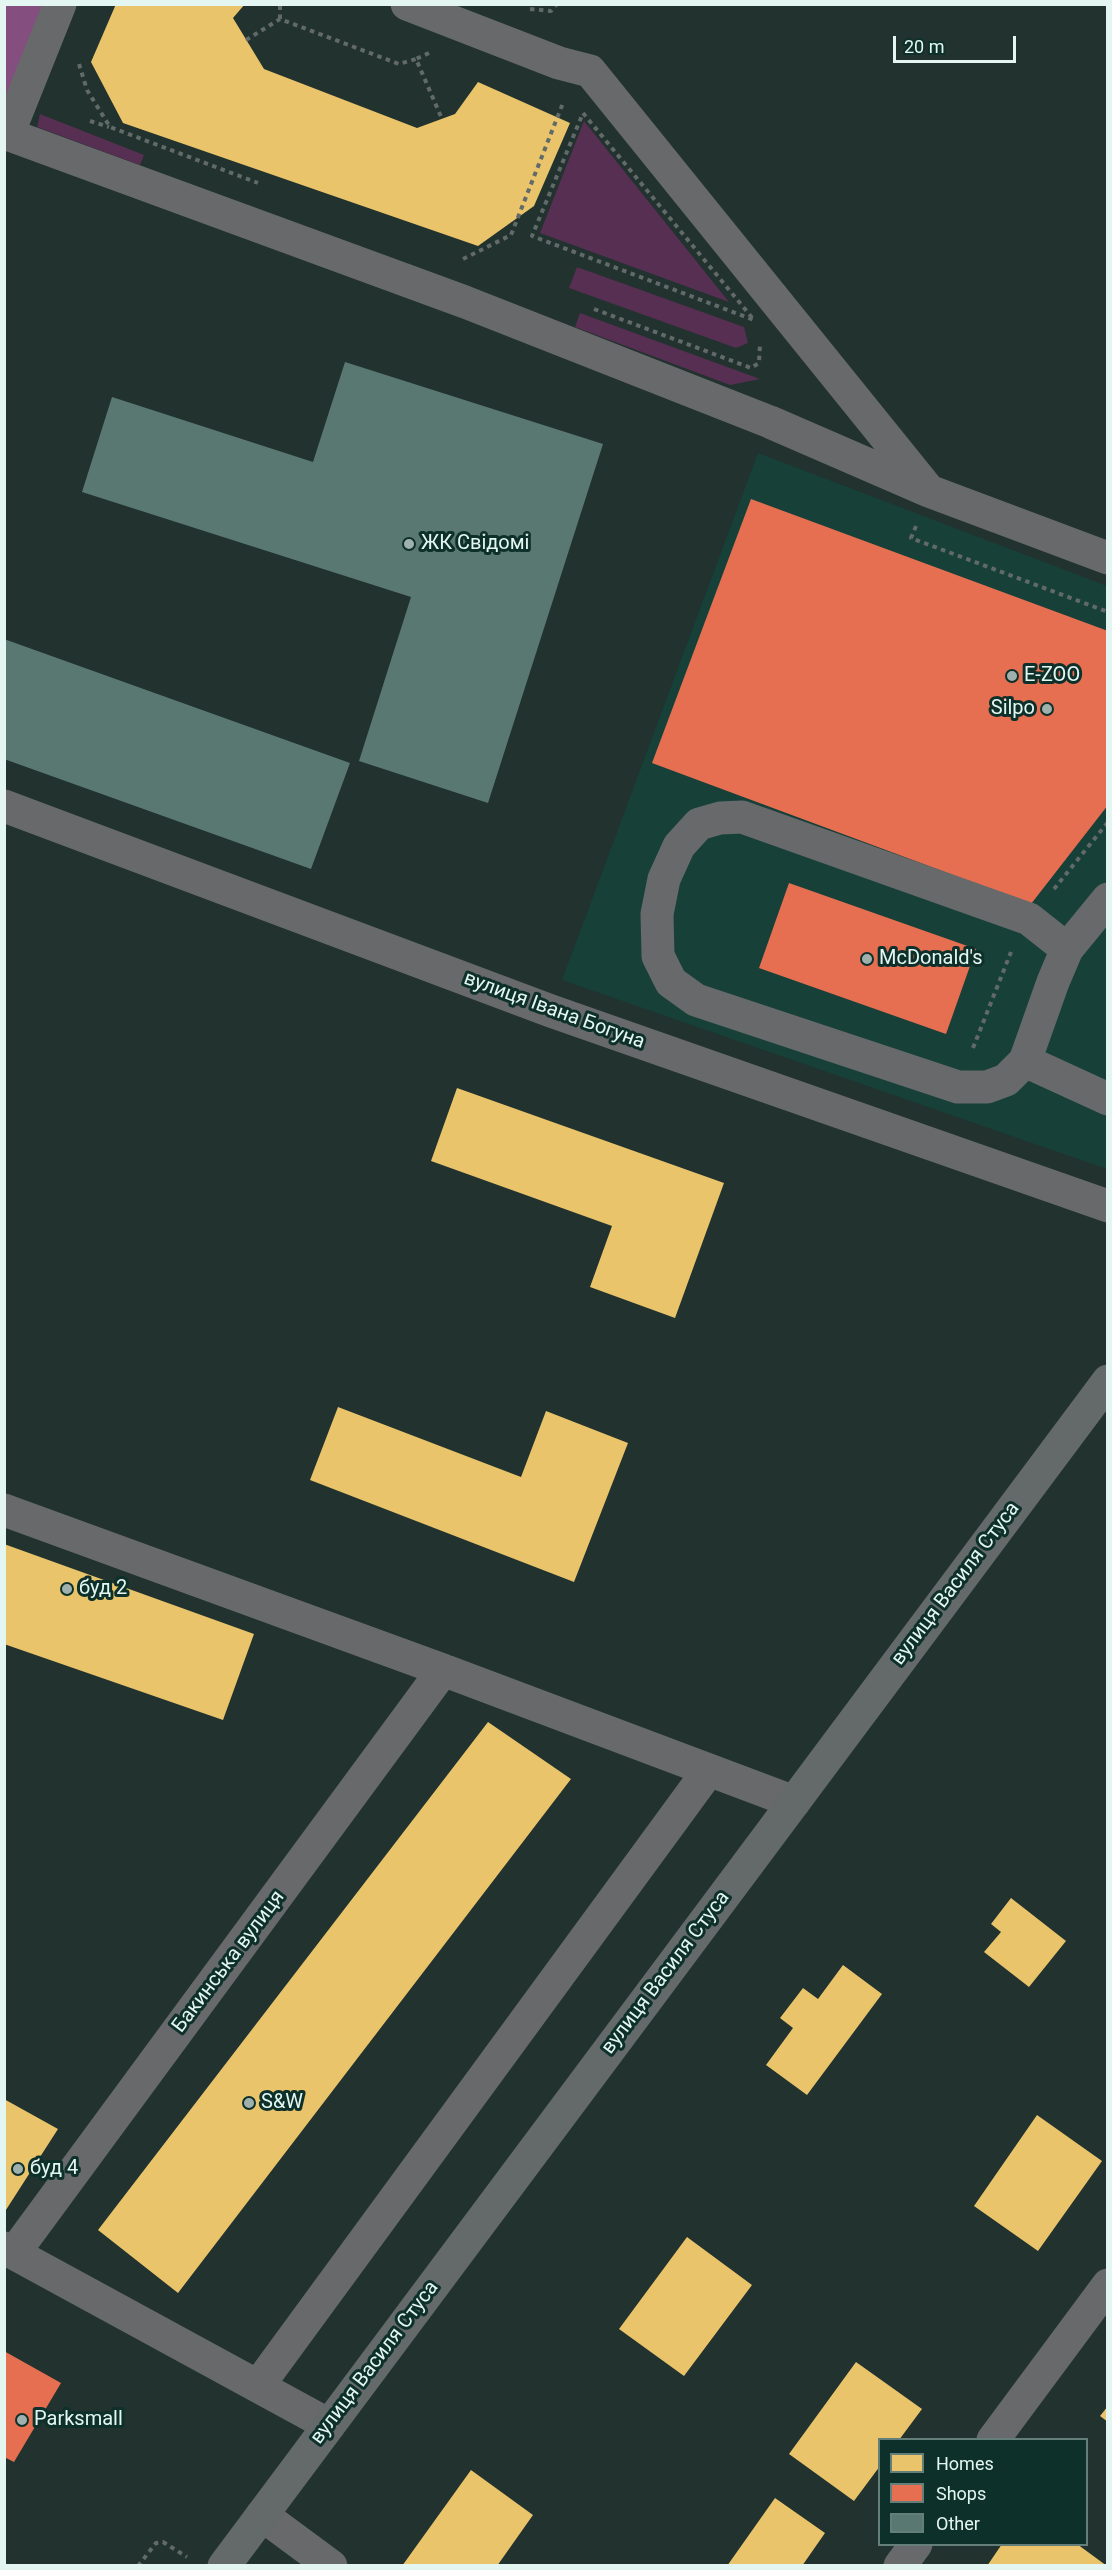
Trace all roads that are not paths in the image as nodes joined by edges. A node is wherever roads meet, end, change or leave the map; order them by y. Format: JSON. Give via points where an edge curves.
{"nodes":[{"id":1,"x":60,"y":4,"type":"edge"},
{"id":2,"x":407,"y":4,"type":"edge"},
{"id":3,"x":6,"y":133,"type":"edge"},
{"id":4,"x":929,"y":491,"type":"junction"},
{"id":5,"x":1107,"y":558,"type":"edge"},
{"id":6,"x":4,"y":806,"type":"edge"},
{"id":7,"x":1107,"y":899,"type":"edge"},
{"id":8,"x":1067,"y":950,"type":"junction"},
{"id":9,"x":1025,"y":1061,"type":"junction"},
{"id":10,"x":1107,"y":1099,"type":"edge"},
{"id":11,"x":1107,"y":1206,"type":"edge"},
{"id":12,"x":1107,"y":1381,"type":"edge"},
{"id":13,"x":4,"y":1510,"type":"edge"},
{"id":14,"x":443,"y":1670,"type":"junction"},
{"id":15,"x":709,"y":1770,"type":"junction"},
{"id":16,"x":794,"y":1802,"type":"junction"},
{"id":17,"x":9,"y":2250,"type":"edge"},
{"id":18,"x":1107,"y":2285,"type":"edge"},
{"id":19,"x":258,"y":2386,"type":"junction"},
{"id":20,"x":329,"y":2425,"type":"junction"},
{"id":21,"x":994,"y":2438,"type":"edge"},
{"id":22,"x":262,"y":2515,"type":"junction"},
{"id":23,"x":914,"y":2546,"type":"edge"},
{"id":24,"x":224,"y":2565,"type":"edge"},
{"id":25,"x":331,"y":2565,"type":"edge"},
{"id":26,"x":900,"y":2565,"type":"edge"}],
"edges":[{"from":1,"to":3,"type":"street"},
{"from":2,"to":4,"type":"street","via":[[559,63],[590,71]]},
{"from":3,"to":4,"type":"street","via":[[476,306],[770,422]]},
{"from":4,"to":5,"type":"street"},
{"from":6,"to":11,"type":"street","name":"вулиця Івана Богуна","via":[[551,1011]]},
{"from":7,"to":8,"type":"street"},
{"from":8,"to":9,"type":"street"},
{"from":8,"to":9,"type":"street","via":[[1029,919],[742,817],[699,824],[679,846],[664,879],[657,914],[658,956],[671,982],[696,1000],[958,1087],[987,1087],[1006,1080]]},
{"from":9,"to":10,"type":"street"},
{"from":12,"to":16,"type":"main road","name":"вулиця Василя Стуса"},
{"from":13,"to":14,"type":"street"},
{"from":14,"to":15,"type":"street"},
{"from":14,"to":17,"type":"street","name":"Бакинська вулиця"},
{"from":15,"to":16,"type":"street"},
{"from":15,"to":19,"type":"street"},
{"from":16,"to":20,"type":"main road","name":"вулиця Василя Стуса"},
{"from":17,"to":19,"type":"street"},
{"from":18,"to":21,"type":"street"},
{"from":19,"to":20,"type":"street"},
{"from":20,"to":22,"type":"main road","name":"вулиця Василя Стуса"},
{"from":22,"to":24,"type":"main road","name":"вулиця Василя Стуса"},
{"from":22,"to":25,"type":"street"},
{"from":23,"to":26,"type":"street"}]}
